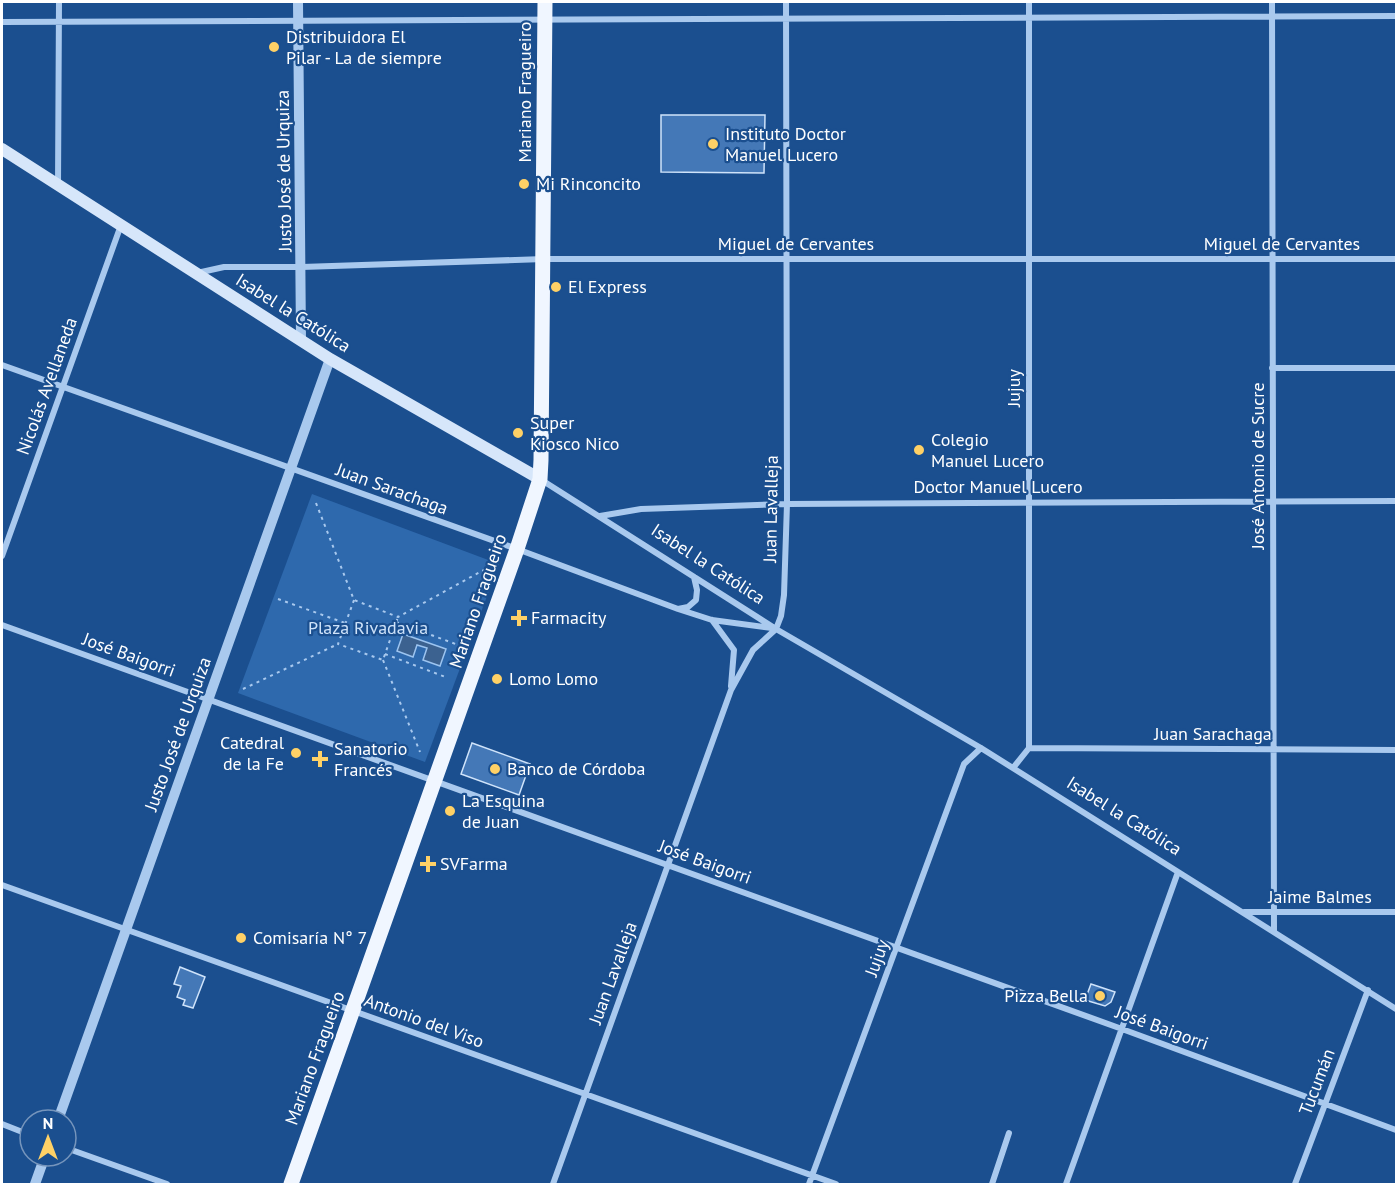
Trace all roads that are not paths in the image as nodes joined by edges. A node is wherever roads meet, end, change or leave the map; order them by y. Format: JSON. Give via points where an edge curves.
{"nodes":[{"id":1,"x":58,"y":2,"type":"edge"},
{"id":2,"x":298,"y":2,"type":"edge"},
{"id":3,"x":545,"y":2,"type":"edge"},
{"id":4,"x":786,"y":2,"type":"edge"},
{"id":5,"x":1029,"y":2,"type":"edge"},
{"id":6,"x":1272,"y":2,"type":"edge"},
{"id":7,"x":1272,"y":16,"type":"junction"},
{"id":8,"x":1396,"y":16,"type":"edge"},
{"id":9,"x":1029,"y":18,"type":"junction"},
{"id":10,"x":545,"y":19,"type":"junction"},
{"id":11,"x":786,"y":19,"type":"junction"},
{"id":12,"x":298,"y":20,"type":"junction"},
{"id":13,"x":58,"y":21,"type":"junction"},
{"id":14,"x":2,"y":22,"type":"edge"},
{"id":15,"x":2,"y":149,"type":"edge"},
{"id":16,"x":58,"y":185,"type":"junction"},
{"id":17,"x":121,"y":225,"type":"junction"},
{"id":18,"x":544,"y":259,"type":"junction"},
{"id":19,"x":786,"y":259,"type":"junction"},
{"id":20,"x":1029,"y":259,"type":"junction"},
{"id":21,"x":1272,"y":260,"type":"junction"},
{"id":22,"x":1396,"y":260,"type":"edge"},
{"id":23,"x":302,"y":267,"type":"junction"},
{"id":24,"x":196,"y":273,"type":"junction"},
{"id":25,"x":301,"y":340,"type":"junction"},
{"id":26,"x":330,"y":359,"type":"junction"},
{"id":27,"x":2,"y":365,"type":"edge"},
{"id":28,"x":1272,"y":368,"type":"junction"},
{"id":29,"x":1396,"y":368,"type":"edge"},
{"id":30,"x":62,"y":387,"type":"junction"},
{"id":31,"x":291,"y":469,"type":"junction"},
{"id":32,"x":540,"y":479,"type":"junction"},
{"id":33,"x":1273,"y":501,"type":"junction"},
{"id":34,"x":1396,"y":501,"type":"edge"},
{"id":35,"x":1029,"y":502,"type":"junction"},
{"id":36,"x":787,"y":504,"type":"junction"},
{"id":37,"x":600,"y":516,"type":"junction"},
{"id":38,"x":517,"y":549,"type":"junction"},
{"id":39,"x":2,"y":556,"type":"edge"},
{"id":40,"x":694,"y":577,"type":"junction"},
{"id":41,"x":678,"y":609,"type":"junction"},
{"id":42,"x":712,"y":620,"type":"junction"},
{"id":43,"x":2,"y":625,"type":"edge"},
{"id":44,"x":776,"y":629,"type":"junction"},
{"id":45,"x":731,"y":690,"type":"junction"},
{"id":46,"x":208,"y":699,"type":"junction"},
{"id":47,"x":981,"y":748,"type":"junction"},
{"id":48,"x":1029,"y":748,"type":"junction"},
{"id":49,"x":1274,"y":749,"type":"junction"},
{"id":50,"x":1396,"y":750,"type":"edge"},
{"id":51,"x":1013,"y":768,"type":"junction"},
{"id":52,"x":435,"y":781,"type":"junction"},
{"id":53,"x":667,"y":865,"type":"junction"},
{"id":54,"x":1178,"y":872,"type":"junction"},
{"id":55,"x":2,"y":885,"type":"edge"},
{"id":56,"x":1243,"y":912,"type":"junction"},
{"id":57,"x":1274,"y":912,"type":"junction"},
{"id":58,"x":1396,"y":912,"type":"edge"},
{"id":59,"x":125,"y":930,"type":"junction"},
{"id":60,"x":1274,"y":931,"type":"junction"},
{"id":61,"x":897,"y":948,"type":"junction"},
{"id":62,"x":1368,"y":990,"type":"junction"},
{"id":63,"x":1396,"y":1009,"type":"edge"},
{"id":64,"x":352,"y":1011,"type":"junction"},
{"id":65,"x":1122,"y":1029,"type":"junction"},
{"id":66,"x":585,"y":1095,"type":"junction"},
{"id":67,"x":1325,"y":1104,"type":"junction"},
{"id":68,"x":62,"y":1108,"type":"edge"},
{"id":69,"x":2,"y":1124,"type":"edge"},
{"id":70,"x":18,"y":1130,"type":"edge"},
{"id":71,"x":1396,"y":1130,"type":"edge"},
{"id":72,"x":1009,"y":1133,"type":"dead end"},
{"id":73,"x":78,"y":1152,"type":"edge"},
{"id":74,"x":41,"y":1168,"type":"edge"},
{"id":75,"x":812,"y":1176,"type":"junction"},
{"id":76,"x":35,"y":1185,"type":"edge"},
{"id":77,"x":167,"y":1185,"type":"edge"},
{"id":78,"x":291,"y":1185,"type":"edge"},
{"id":79,"x":553,"y":1185,"type":"edge"},
{"id":80,"x":809,"y":1185,"type":"edge"},
{"id":81,"x":836,"y":1185,"type":"edge"},
{"id":82,"x":992,"y":1185,"type":"edge"},
{"id":83,"x":1066,"y":1185,"type":"edge"},
{"id":84,"x":1295,"y":1185,"type":"edge"}],
"edges":[{"from":1,"to":13,"type":"street"},
{"from":2,"to":12,"type":"street","name":"Justo José de Urquiza"},
{"from":3,"to":10,"type":"main road","name":"Mariano Fragueiro"},
{"from":4,"to":11,"type":"street","name":"Juan Lavalleja"},
{"from":5,"to":9,"type":"street","name":"Jujuy"},
{"from":6,"to":7,"type":"street","name":"José Antonio de Sucre"},
{"from":7,"to":8,"type":"street"},
{"from":7,"to":9,"type":"street"},
{"from":7,"to":21,"type":"street","name":"José Antonio de Sucre"},
{"from":9,"to":11,"type":"street"},
{"from":9,"to":20,"type":"street","name":"Jujuy"},
{"from":10,"to":11,"type":"street"},
{"from":10,"to":12,"type":"street"},
{"from":10,"to":18,"type":"main road","name":"Mariano Fragueiro"},
{"from":11,"to":19,"type":"street","name":"Juan Lavalleja"},
{"from":12,"to":13,"type":"street"},
{"from":12,"to":23,"type":"street","name":"Justo José de Urquiza"},
{"from":13,"to":14,"type":"street"},
{"from":13,"to":16,"type":"street"},
{"from":15,"to":16,"type":"main road","name":"Isabel la Católica"},
{"from":16,"to":17,"type":"main road","name":"Isabel la Católica"},
{"from":17,"to":24,"type":"main road","name":"Isabel la Católica"},
{"from":17,"to":30,"type":"street","name":"Nicolás Avellaneda"},
{"from":18,"to":19,"type":"street","name":"Miguel de Cervantes"},
{"from":18,"to":23,"type":"street","name":"Miguel de Cervantes"},
{"from":18,"to":32,"type":"main road","name":"Mariano Fragueiro"},
{"from":19,"to":20,"type":"street","name":"Miguel de Cervantes"},
{"from":19,"to":36,"type":"street","name":"Juan Lavalleja"},
{"from":20,"to":21,"type":"street","name":"Miguel de Cervantes"},
{"from":20,"to":35,"type":"street","name":"Jujuy"},
{"from":21,"to":22,"type":"street","name":"Miguel de Cervantes"},
{"from":21,"to":28,"type":"street","name":"José Antonio de Sucre"},
{"from":23,"to":24,"type":"street","name":"Miguel de Cervantes","via":[[224,267]]},
{"from":23,"to":25,"type":"street","name":"Justo José de Urquiza"},
{"from":24,"to":25,"type":"main road","name":"Isabel la Católica"},
{"from":25,"to":26,"type":"main road","name":"Isabel la Católica"},
{"from":26,"to":31,"type":"street","name":"Justo José de Urquiza"},
{"from":26,"to":32,"type":"main road","name":"Isabel la Católica"},
{"from":27,"to":30,"type":"street","name":"Juan Sarachaga"},
{"from":28,"to":29,"type":"street"},
{"from":28,"to":33,"type":"street","name":"José Antonio de Sucre"},
{"from":30,"to":31,"type":"street","name":"Juan Sarachaga"},
{"from":30,"to":39,"type":"street","name":"Nicolás Avellaneda"},
{"from":31,"to":38,"type":"street","name":"Juan Sarachaga"},
{"from":31,"to":46,"type":"street","name":"Justo José de Urquiza"},
{"from":32,"to":37,"type":"street","name":"Isabel la Católica"},
{"from":32,"to":38,"type":"main road","name":"Mariano Fragueiro"},
{"from":33,"to":34,"type":"street","name":"Doctor Manuel Lucero"},
{"from":33,"to":35,"type":"street","name":"Doctor Manuel Lucero"},
{"from":33,"to":49,"type":"street","name":"José Antonio de Sucre"},
{"from":35,"to":36,"type":"street","name":"Doctor Manuel Lucero"},
{"from":35,"to":48,"type":"street","name":"Jujuy"},
{"from":36,"to":37,"type":"street","name":"Doctor Manuel Lucero","via":[[641,508]]},
{"from":36,"to":44,"type":"street","name":"Juan Lavalleja","via":[[783,601]]},
{"from":37,"to":40,"type":"street","name":"Isabel la Católica"},
{"from":38,"to":41,"type":"street","name":"Juan Sarachaga"},
{"from":38,"to":52,"type":"main road","name":"Mariano Fragueiro"},
{"from":40,"to":41,"type":"street","via":[[696,600]]},
{"from":40,"to":44,"type":"street","name":"Isabel la Católica"},
{"from":41,"to":42,"type":"street","name":"Juan Sarachaga"},
{"from":42,"to":44,"type":"street","name":"Juan Sarachaga"},
{"from":42,"to":45,"type":"street","via":[[734,650]]},
{"from":43,"to":46,"type":"street","name":"José Baigorri"},
{"from":44,"to":45,"type":"street","name":"Juan Lavalleja","via":[[753,650]]},
{"from":44,"to":47,"type":"street","name":"Isabel la Católica"},
{"from":45,"to":53,"type":"street","name":"Juan Lavalleja"},
{"from":46,"to":52,"type":"street","name":"José Baigorri"},
{"from":46,"to":59,"type":"street","name":"Justo José de Urquiza"},
{"from":47,"to":51,"type":"street","name":"Isabel la Católica"},
{"from":47,"to":61,"type":"street","name":"Jujuy","via":[[964,764]]},
{"from":48,"to":49,"type":"street","name":"Juan Sarachaga"},
{"from":48,"to":51,"type":"street"},
{"from":49,"to":50,"type":"street","name":"Juan Sarachaga"},
{"from":49,"to":57,"type":"street","name":"José Antonio de Sucre"},
{"from":51,"to":54,"type":"street","name":"Isabel la Católica"},
{"from":52,"to":53,"type":"street","name":"José Baigorri"},
{"from":52,"to":64,"type":"main road","name":"Mariano Fragueiro"},
{"from":53,"to":61,"type":"street","name":"José Baigorri"},
{"from":53,"to":66,"type":"street","name":"Juan Lavalleja"},
{"from":54,"to":56,"type":"street","name":"Isabel la Católica"},
{"from":54,"to":65,"type":"street"},
{"from":55,"to":59,"type":"street","name":"Antonio del Viso"},
{"from":56,"to":57,"type":"street","name":"Jaime Balmes"},
{"from":56,"to":60,"type":"street","name":"Isabel la Católica"},
{"from":57,"to":58,"type":"street","name":"Jaime Balmes"},
{"from":57,"to":60,"type":"street","name":"José Antonio de Sucre"},
{"from":59,"to":64,"type":"street","name":"Antonio del Viso"},
{"from":59,"to":68,"type":"street","name":"Justo José de Urquiza"},
{"from":60,"to":62,"type":"street","name":"Isabel la Católica"},
{"from":61,"to":65,"type":"street","name":"José Baigorri"},
{"from":61,"to":75,"type":"street","name":"Jujuy"},
{"from":62,"to":63,"type":"street","name":"Isabel la Católica"},
{"from":62,"to":67,"type":"street","name":"Tucumán"},
{"from":64,"to":66,"type":"street","name":"Antonio del Viso"},
{"from":64,"to":78,"type":"main road","name":"Mariano Fragueiro"},
{"from":65,"to":67,"type":"street","name":"José Baigorri"},
{"from":65,"to":83,"type":"street"},
{"from":66,"to":75,"type":"street","name":"Antonio del Viso"},
{"from":66,"to":79,"type":"street","name":"Juan Lavalleja"},
{"from":67,"to":71,"type":"street","name":"José Baigorri"},
{"from":67,"to":84,"type":"street","name":"Tucumán"},
{"from":69,"to":70,"type":"street"},
{"from":72,"to":82,"type":"street"},
{"from":73,"to":77,"type":"street"},
{"from":74,"to":76,"type":"street"},
{"from":75,"to":80,"type":"street","name":"Jujuy"},
{"from":75,"to":81,"type":"street","name":"Antonio del Viso"}]}
